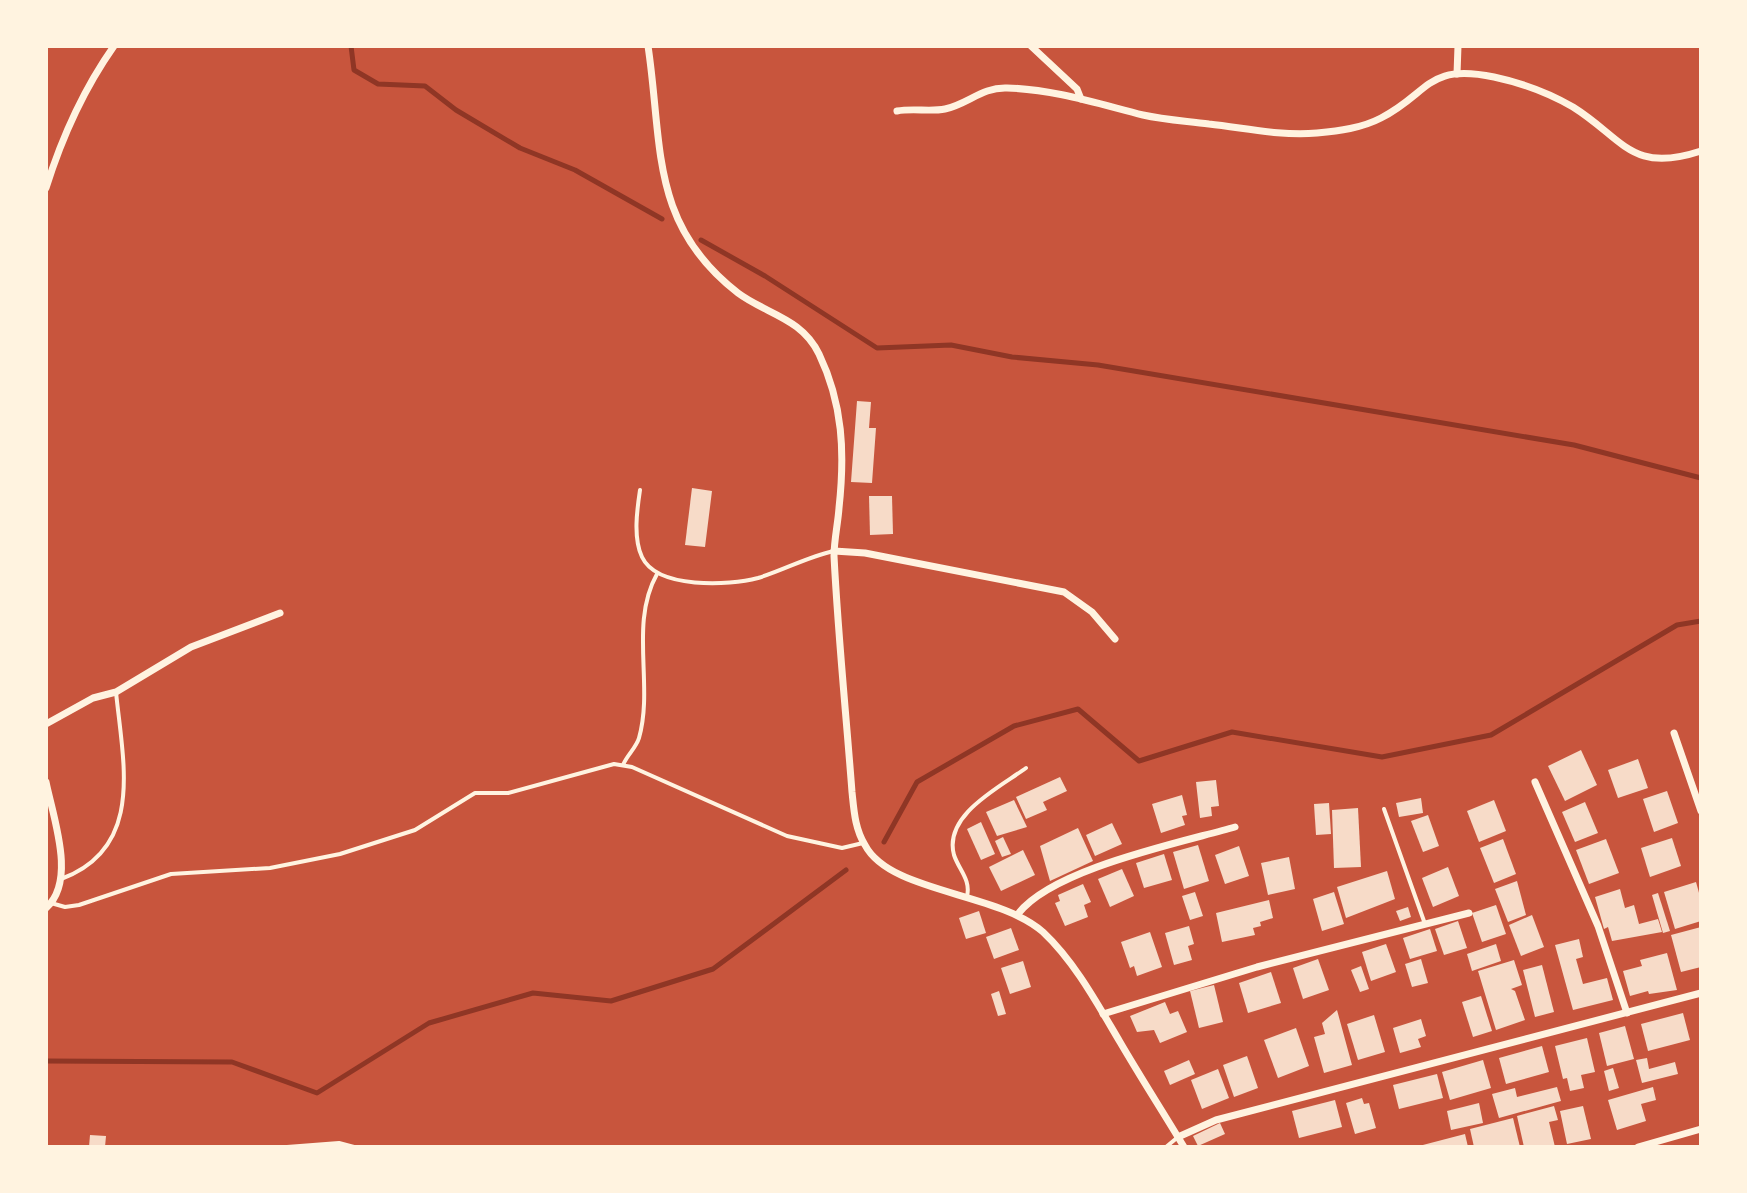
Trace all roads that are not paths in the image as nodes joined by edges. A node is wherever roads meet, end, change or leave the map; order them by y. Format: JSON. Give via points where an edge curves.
{"nodes":[{"id":1,"x":114,"y":46,"type":"edge"},
{"id":2,"x":1031,"y":46,"type":"edge"},
{"id":3,"x":1458,"y":46,"type":"edge"},
{"id":4,"x":648,"y":47,"type":"edge"},
{"id":5,"x":1457,"y":74,"type":"junction"},
{"id":6,"x":1081,"y":99,"type":"junction"},
{"id":7,"x":897,"y":111,"type":"dead end"},
{"id":8,"x":1701,"y":151,"type":"edge"},
{"id":9,"x":46,"y":188,"type":"edge"},
{"id":10,"x":640,"y":490,"type":"dead end"},
{"id":11,"x":834,"y":551,"type":"junction"},
{"id":12,"x":658,"y":574,"type":"junction"},
{"id":13,"x":280,"y":613,"type":"dead end"},
{"id":14,"x":1115,"y":639,"type":"dead end"},
{"id":15,"x":116,"y":692,"type":"junction"},
{"id":16,"x":46,"y":724,"type":"edge"},
{"id":17,"x":1674,"y":733,"type":"dead end"},
{"id":18,"x":623,"y":765,"type":"junction"},
{"id":19,"x":1026,"y":768,"type":"dead end"},
{"id":20,"x":46,"y":782,"type":"edge"},
{"id":21,"x":1535,"y":782,"type":"dead end"},
{"id":22,"x":1384,"y":809,"type":"dead end"},
{"id":23,"x":1701,"y":811,"type":"edge"},
{"id":24,"x":1235,"y":827,"type":"dead end"},
{"id":25,"x":863,"y":843,"type":"junction"},
{"id":26,"x":61,"y":879,"type":"junction"},
{"id":27,"x":967,"y":896,"type":"junction"},
{"id":28,"x":49,"y":906,"type":"edge"},
{"id":29,"x":1469,"y":913,"type":"dead end"},
{"id":30,"x":1018,"y":914,"type":"junction"},
{"id":31,"x":1425,"y":924,"type":"junction"},
{"id":32,"x":1701,"y":993,"type":"edge"},
{"id":33,"x":1627,"y":1013,"type":"junction"},
{"id":34,"x":1103,"y":1014,"type":"junction"},
{"id":35,"x":1701,"y":1129,"type":"edge"},
{"id":36,"x":1178,"y":1137,"type":"junction"},
{"id":37,"x":244,"y":1147,"type":"edge"},
{"id":38,"x":272,"y":1147,"type":"edge"},
{"id":39,"x":287,"y":1147,"type":"edge"},
{"id":40,"x":354,"y":1147,"type":"edge"},
{"id":41,"x":1166,"y":1147,"type":"edge"},
{"id":42,"x":1184,"y":1147,"type":"edge"},
{"id":43,"x":1638,"y":1147,"type":"edge"}],
"edges":[{"from":1,"to":9,"type":"street","via":[[68,124]]},
{"from":2,"to":6,"type":"street"},
{"from":3,"to":5,"type":"street"},
{"from":4,"to":11,"type":"street","via":[[665,186],[683,232],[710,268],[740,294],[804,332],[818,351],[833,391],[843,439]]},
{"from":5,"to":6,"type":"street","via":[[1426,84],[1371,123],[1319,133],[1264,133],[1149,116]]},
{"from":5,"to":8,"type":"street","via":[[1489,76],[1544,93],[1572,106],[1638,155],[1665,158]]},
{"from":6,"to":7,"type":"street","via":[[998,88],[947,109]]},
{"from":10,"to":12,"type":"lane","via":[[638,542],[645,563]]},
{"from":11,"to":12,"type":"lane","via":[[742,582],[704,583]]},
{"from":11,"to":14,"type":"street","via":[[1064,592],[1092,612]]},
{"from":11,"to":25,"type":"street","via":[[852,792]]},
{"from":12,"to":18,"type":"lane","via":[[644,619],[639,738]]},
{"from":13,"to":15,"type":"street","via":[[191,647]]},
{"from":15,"to":16,"type":"street","via":[[93,698]]},
{"from":15,"to":26,"type":"lane","via":[[124,774],[119,825],[100,857],[82,872]]},
{"from":17,"to":23,"type":"street"},
{"from":18,"to":25,"type":"lane","via":[[787,836],[842,848]]},
{"from":18,"to":28,"type":"lane","via":[[508,793],[475,793],[415,830],[340,854],[270,868],[171,874],[79,905]]},
{"from":19,"to":27,"type":"lane","via":[[971,809],[957,828],[953,853],[968,882]]},
{"from":20,"to":26,"type":"street"},
{"from":21,"to":33,"type":"street","via":[[1598,926]]},
{"from":22,"to":31,"type":"lane"},
{"from":24,"to":30,"type":"street","via":[[1104,865],[1046,889]]},
{"from":25,"to":27,"type":"street","via":[[890,870]]},
{"from":26,"to":28,"type":"street"},
{"from":27,"to":30,"type":"street"},
{"from":29,"to":31,"type":"street"},
{"from":30,"to":34,"type":"street","via":[[1053,942]]},
{"from":31,"to":34,"type":"street"},
{"from":32,"to":33,"type":"street"},
{"from":33,"to":36,"type":"street","via":[[1216,1120]]},
{"from":34,"to":36,"type":"street"},
{"from":35,"to":43,"type":"street"},
{"from":36,"to":41,"type":"lane"},
{"from":36,"to":42,"type":"street"},
{"from":37,"to":38,"type":"lane"},
{"from":39,"to":40,"type":"lane"}]}
